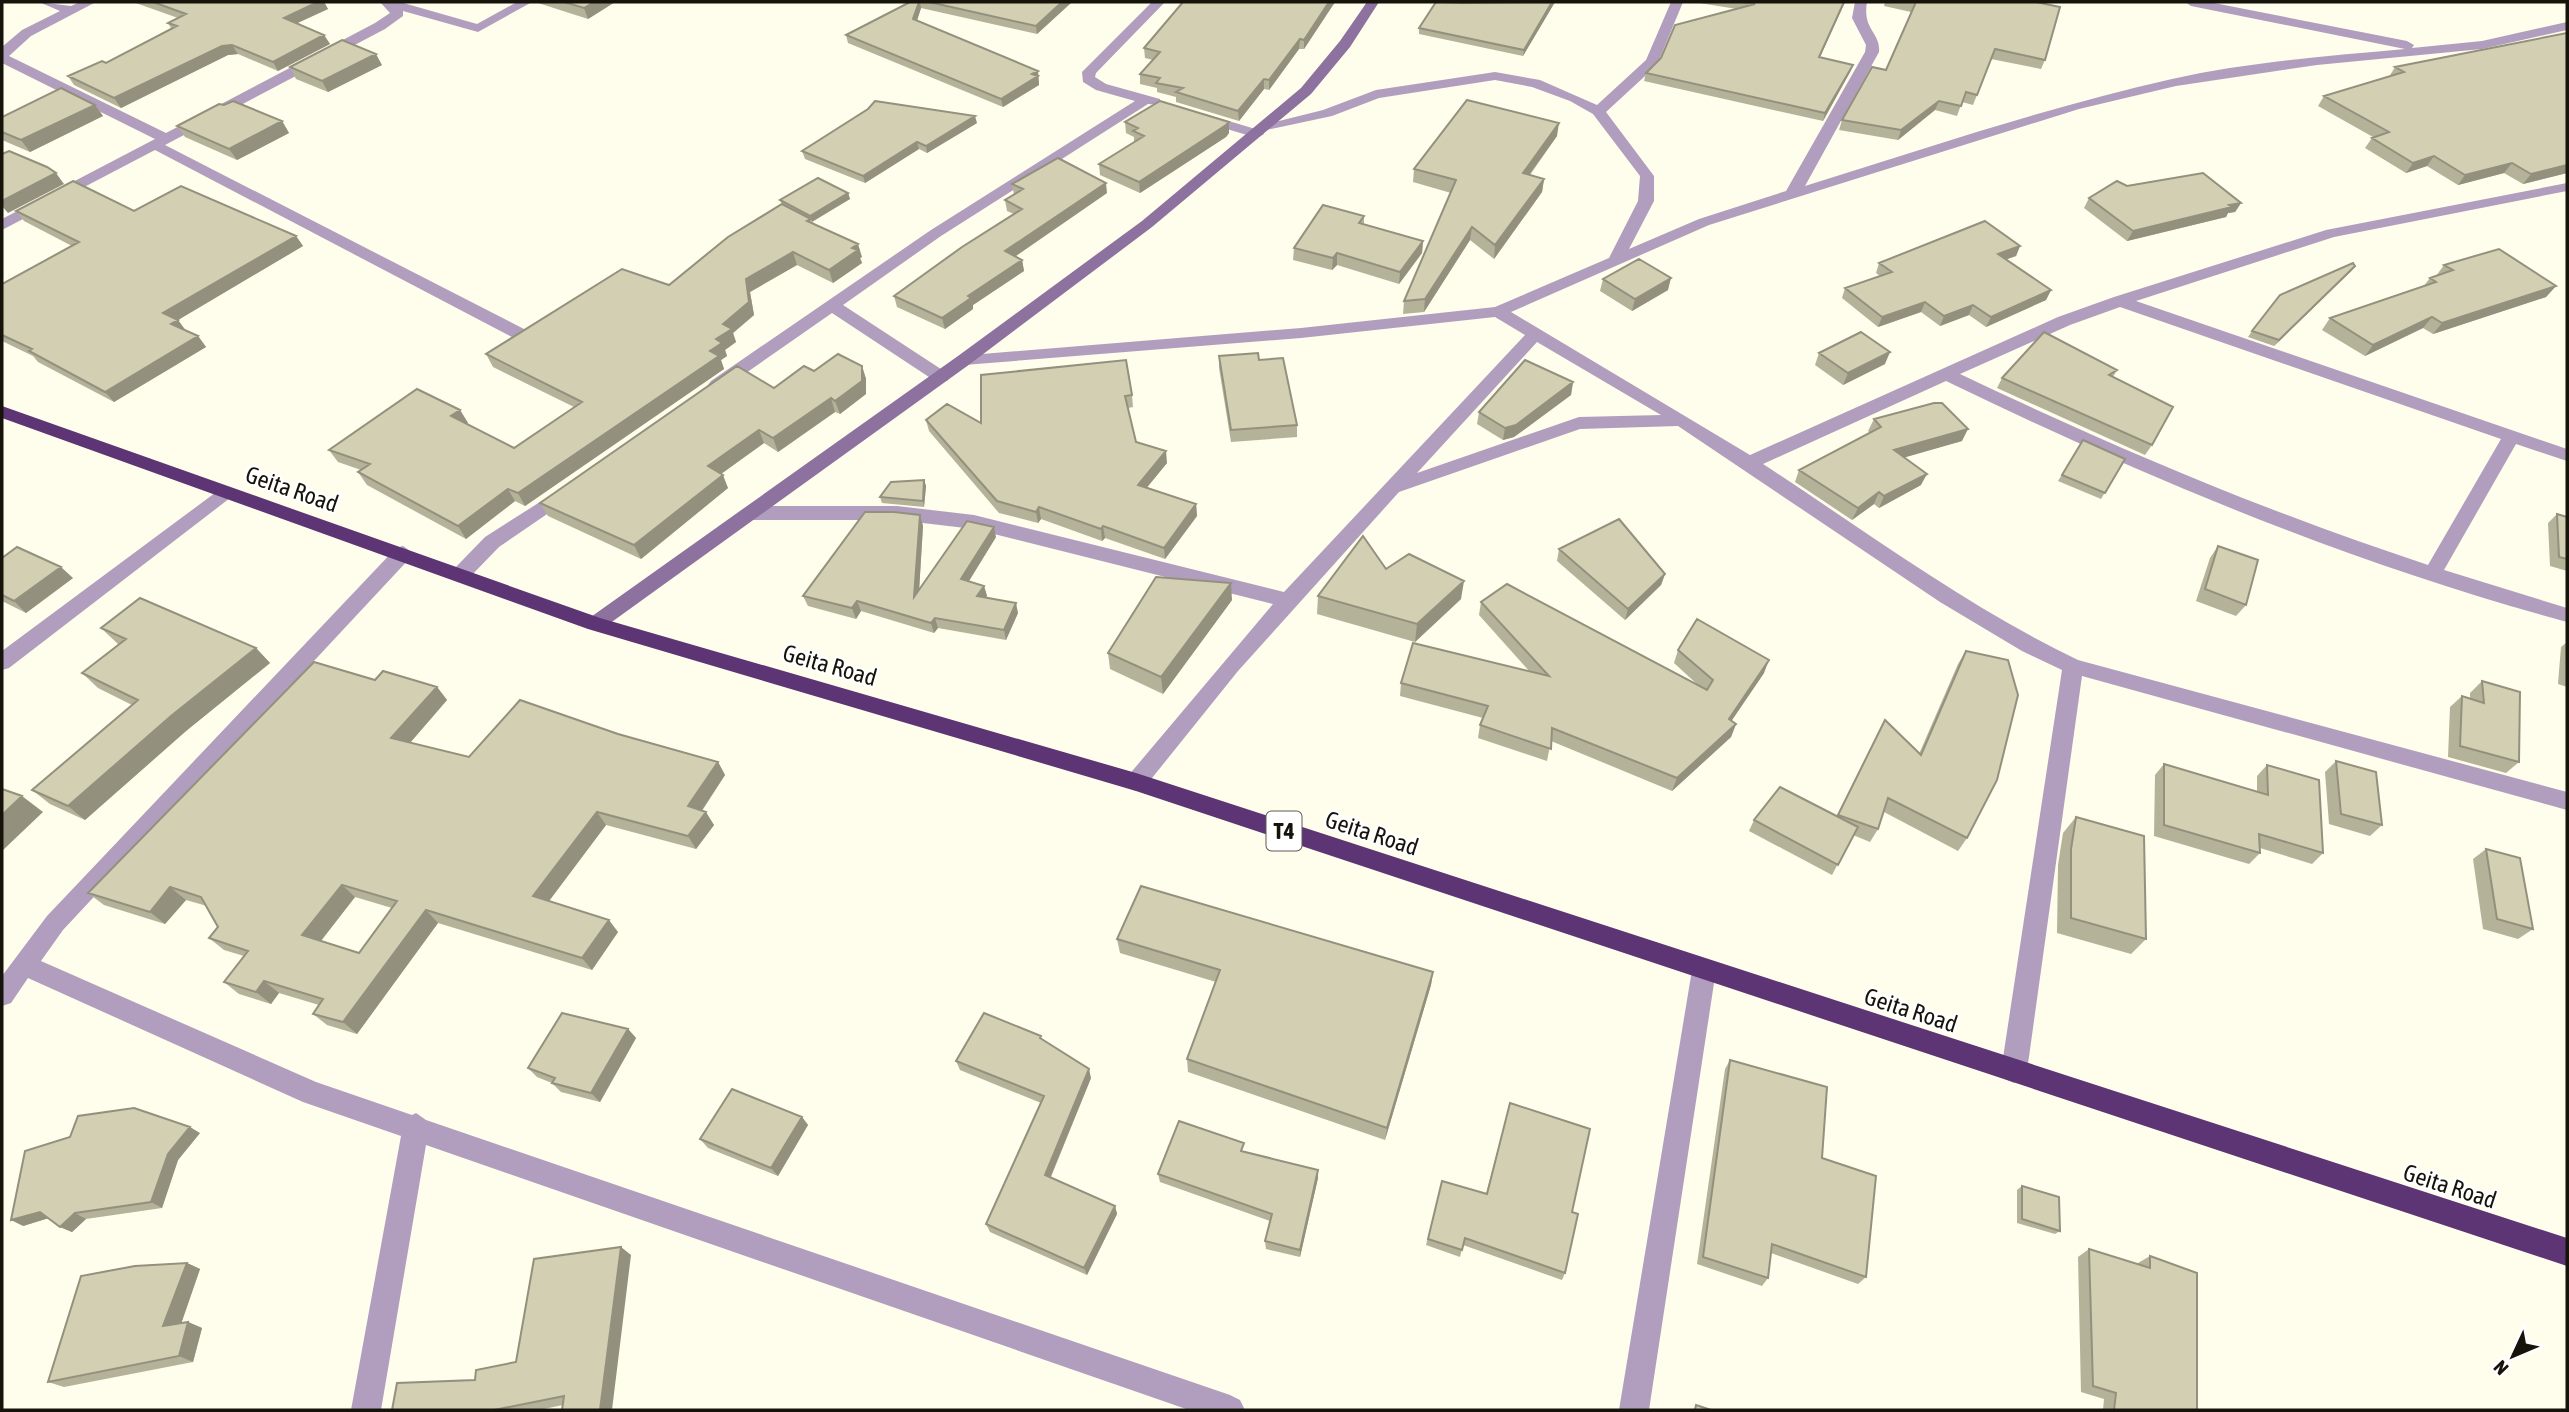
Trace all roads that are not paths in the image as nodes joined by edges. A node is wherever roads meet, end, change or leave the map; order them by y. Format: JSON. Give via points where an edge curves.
{"nodes":[{"id":1,"x":45,"y":2,"type":"edge"},
{"id":2,"x":90,"y":2,"type":"edge"},
{"id":3,"x":526,"y":2,"type":"edge"},
{"id":4,"x":1159,"y":2,"type":"edge"},
{"id":5,"x":1373,"y":2,"type":"edge"},
{"id":6,"x":1677,"y":2,"type":"edge"},
{"id":7,"x":1861,"y":2,"type":"edge"},
{"id":8,"x":2191,"y":2,"type":"edge"},
{"id":9,"x":388,"y":3,"type":"edge"},
{"id":10,"x":72,"y":10,"type":"junction"},
{"id":11,"x":2567,"y":26,"type":"edge"},
{"id":12,"x":2426,"y":49,"type":"junction"},
{"id":13,"x":1147,"y":99,"type":"junction"},
{"id":14,"x":1598,"y":111,"type":"junction"},
{"id":15,"x":1261,"y":130,"type":"junction"},
{"id":16,"x":161,"y":142,"type":"junction"},
{"id":17,"x":2567,"y":187,"type":"edge"},
{"id":18,"x":1793,"y":193,"type":"junction"},
{"id":19,"x":2,"y":225,"type":"edge"},
{"id":20,"x":1616,"y":259,"type":"junction"},
{"id":21,"x":2120,"y":301,"type":"junction"},
{"id":22,"x":832,"y":305,"type":"junction"},
{"id":23,"x":1498,"y":312,"type":"junction"},
{"id":24,"x":518,"y":333,"type":"edge"},
{"id":25,"x":1535,"y":334,"type":"junction"},
{"id":26,"x":964,"y":360,"type":"junction"},
{"id":27,"x":1945,"y":374,"type":"junction"},
{"id":28,"x":941,"y":377,"type":"junction"},
{"id":29,"x":707,"y":392,"type":"edge"},
{"id":30,"x":2,"y":412,"type":"edge"},
{"id":31,"x":1679,"y":421,"type":"junction"},
{"id":32,"x":2512,"y":436,"type":"junction"},
{"id":33,"x":2564,"y":451,"type":"edge"},
{"id":34,"x":1749,"y":463,"type":"junction"},
{"id":35,"x":582,"y":479,"type":"edge"},
{"id":36,"x":1396,"y":487,"type":"junction"},
{"id":37,"x":223,"y":493,"type":"junction"},
{"id":38,"x":750,"y":513,"type":"junction"},
{"id":39,"x":403,"y":553,"type":"junction"},
{"id":40,"x":2432,"y":574,"type":"junction"},
{"id":41,"x":460,"y":575,"type":"junction"},
{"id":42,"x":1286,"y":600,"type":"junction"},
{"id":43,"x":2567,"y":615,"type":"edge"},
{"id":44,"x":595,"y":624,"type":"junction"},
{"id":45,"x":2,"y":662,"type":"edge"},
{"id":46,"x":2073,"y":666,"type":"junction"},
{"id":47,"x":1136,"y":782,"type":"junction"},
{"id":48,"x":2567,"y":801,"type":"edge"},
{"id":49,"x":22,"y":964,"type":"junction"},
{"id":50,"x":1704,"y":970,"type":"junction"},
{"id":51,"x":2,"y":995,"type":"edge"},
{"id":52,"x":2014,"y":1071,"type":"junction"},
{"id":53,"x":416,"y":1126,"type":"junction"},
{"id":54,"x":2567,"y":1252,"type":"edge"},
{"id":55,"x":366,"y":1410,"type":"edge"},
{"id":56,"x":1230,"y":1410,"type":"edge"},
{"id":57,"x":1634,"y":1410,"type":"edge"}],
"edges":[{"from":1,"to":10,"type":"street"},
{"from":2,"to":10,"type":"street"},
{"from":3,"to":9,"type":"street","via":[[478,28]]},
{"from":4,"to":13,"type":"street","via":[[1089,72],[1088,79]]},
{"from":5,"to":15,"type":"street","via":[[1306,92]]},
{"from":6,"to":14,"type":"street","via":[[1653,62]]},
{"from":7,"to":18,"type":"street","via":[[1858,18],[1874,45],[1872,52]]},
{"from":8,"to":12,"type":"street"},
{"from":9,"to":16,"type":"street","via":[[398,13],[391,19]]},
{"from":10,"to":16,"type":"street","via":[[21,37],[2,58]]},
{"from":11,"to":12,"type":"street","via":[[2482,45]]},
{"from":12,"to":18,"type":"street","via":[[2176,82],[2075,106]]},
{"from":13,"to":15,"type":"street"},
{"from":13,"to":22,"type":"street"},
{"from":14,"to":15,"type":"street","via":[[1535,83],[1495,76],[1376,94]]},
{"from":14,"to":20,"type":"street","via":[[1647,176],[1646,201]]},
{"from":15,"to":26,"type":"street","via":[[1147,224]]},
{"from":16,"to":19,"type":"street"},
{"from":16,"to":24,"type":"street"},
{"from":17,"to":21,"type":"street","via":[[2331,233]]},
{"from":18,"to":20,"type":"street","via":[[1704,222]]},
{"from":20,"to":23,"type":"street"},
{"from":21,"to":27,"type":"street"},
{"from":21,"to":32,"type":"street"},
{"from":22,"to":28,"type":"street"},
{"from":22,"to":29,"type":"street"},
{"from":23,"to":25,"type":"street"},
{"from":23,"to":26,"type":"street"},
{"from":25,"to":31,"type":"street"},
{"from":25,"to":36,"type":"street"},
{"from":26,"to":28,"type":"street"},
{"from":27,"to":34,"type":"street"},
{"from":27,"to":40,"type":"street","via":[[2177,480]]},
{"from":28,"to":38,"type":"street"},
{"from":30,"to":37,"type":"highway","name":"Geita Road","number":"T4"},
{"from":31,"to":34,"type":"street"},
{"from":31,"to":36,"type":"street","via":[[1579,424]]},
{"from":32,"to":33,"type":"street"},
{"from":32,"to":40,"type":"street"},
{"from":34,"to":46,"type":"street","via":[[1977,617],[2028,647]]},
{"from":35,"to":41,"type":"street","via":[[492,542]]},
{"from":36,"to":42,"type":"street"},
{"from":37,"to":39,"type":"highway","name":"Geita Road","number":"T4"},
{"from":37,"to":45,"type":"street"},
{"from":38,"to":42,"type":"street","via":[[897,513],[974,522]]},
{"from":38,"to":44,"type":"street"},
{"from":39,"to":41,"type":"highway","name":"Geita Road","number":"T4"},
{"from":39,"to":49,"type":"street","via":[[55,923]]},
{"from":40,"to":43,"type":"street"},
{"from":41,"to":44,"type":"highway","name":"Geita Road","number":"T4"},
{"from":42,"to":47,"type":"street"},
{"from":44,"to":47,"type":"highway","name":"Geita Road","number":"T4"},
{"from":46,"to":48,"type":"street"},
{"from":46,"to":52,"type":"street"},
{"from":47,"to":50,"type":"highway","name":"Geita Road","number":"T4"},
{"from":49,"to":51,"type":"street"},
{"from":49,"to":53,"type":"street","via":[[312,1093]]},
{"from":50,"to":52,"type":"highway","name":"Geita Road","number":"T4"},
{"from":50,"to":57,"type":"street"},
{"from":52,"to":54,"type":"highway","name":"Geita Road","number":"T4"},
{"from":53,"to":55,"type":"street"},
{"from":53,"to":56,"type":"street"}]}
